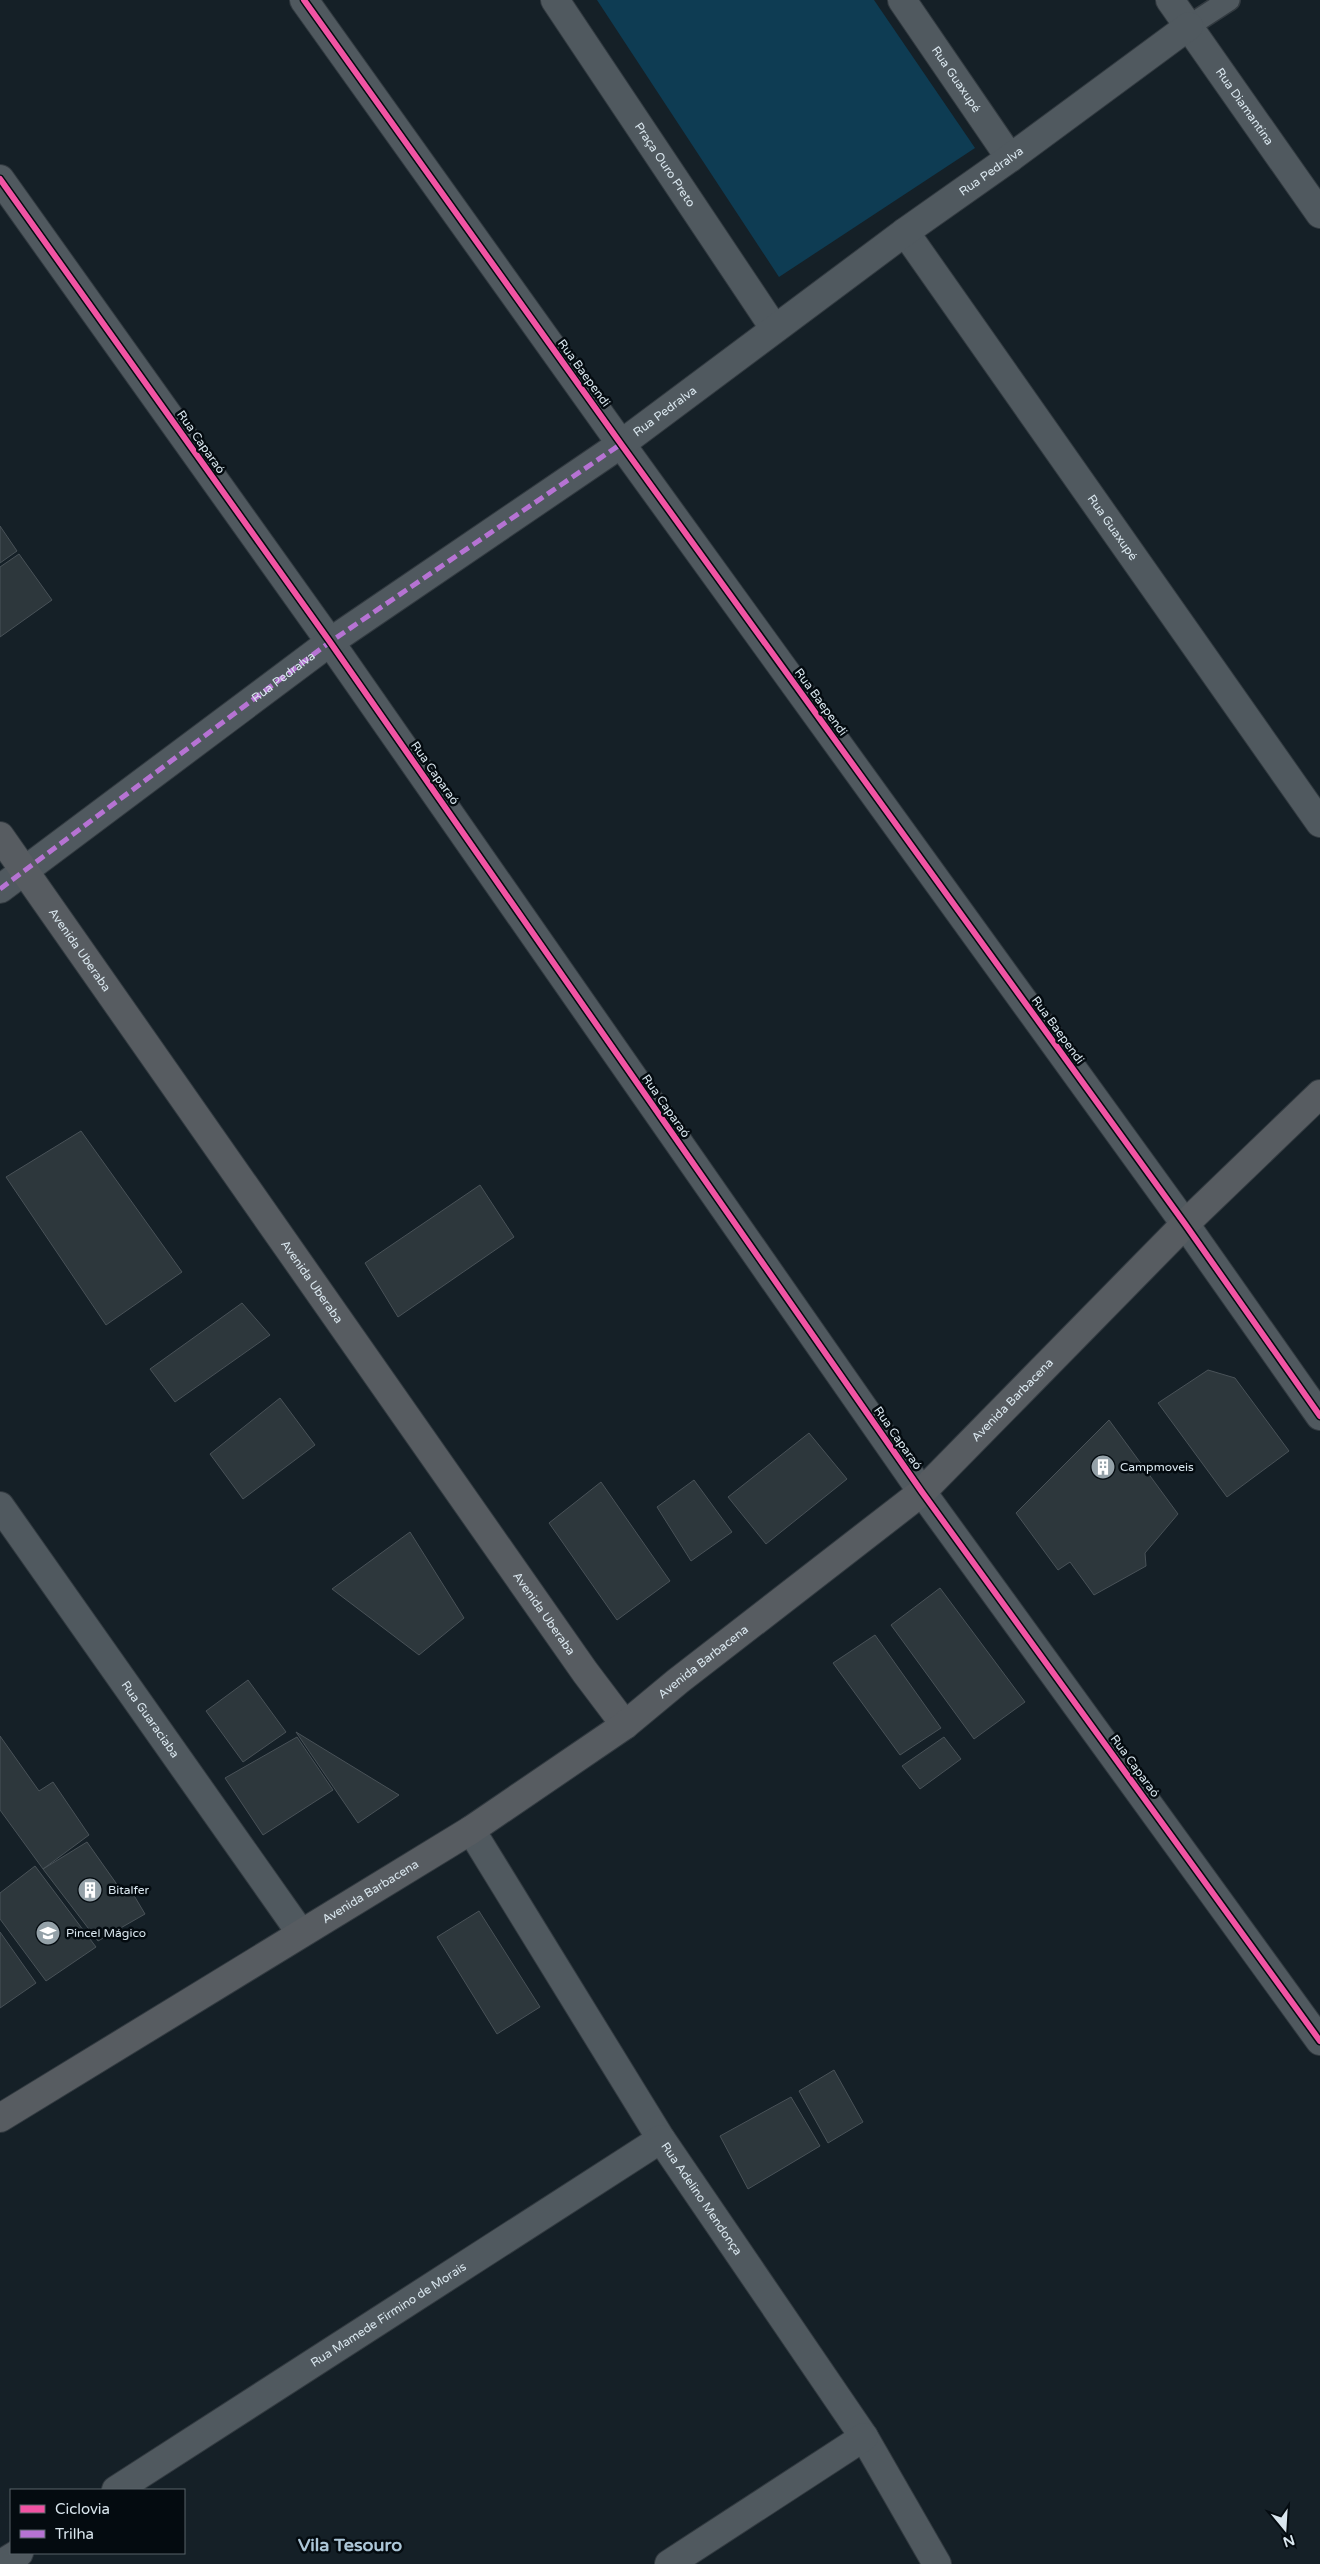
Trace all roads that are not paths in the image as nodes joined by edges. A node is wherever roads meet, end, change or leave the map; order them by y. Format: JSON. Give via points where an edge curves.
{"nodes":[{"id":1,"x":304,"y":0,"type":"edge"},
{"id":2,"x":555,"y":0,"type":"edge"},
{"id":3,"x":902,"y":0,"type":"edge"},
{"id":4,"x":1170,"y":0,"type":"edge"},
{"id":5,"x":1229,"y":0,"type":"edge"},
{"id":6,"x":1189,"y":26,"type":"junction"},
{"id":7,"x":1010,"y":158,"type":"junction"},
{"id":8,"x":0,"y":179,"type":"edge"},
{"id":9,"x":1320,"y":214,"type":"edge"},
{"id":10,"x":905,"y":232,"type":"junction"},
{"id":11,"x":774,"y":328,"type":"junction"},
{"id":12,"x":621,"y":444,"type":"junction"},
{"id":13,"x":330,"y":642,"type":"junction"},
{"id":14,"x":1320,"y":823,"type":"edge"},
{"id":15,"x":0,"y":836,"type":"edge"},
{"id":16,"x":25,"y":870,"type":"junction"},
{"id":17,"x":0,"y":889,"type":"edge"},
{"id":18,"x":1320,"y":1094,"type":"edge"},
{"id":19,"x":1185,"y":1224,"type":"junction"},
{"id":20,"x":1320,"y":1416,"type":"edge"},
{"id":21,"x":922,"y":1492,"type":"junction"},
{"id":22,"x":0,"y":1506,"type":"edge"},
{"id":23,"x":625,"y":1725,"type":"junction"},
{"id":24,"x":470,"y":1830,"type":"junction"},
{"id":25,"x":300,"y":1932,"type":"junction"},
{"id":26,"x":1320,"y":2041,"type":"edge"},
{"id":27,"x":0,"y":2118,"type":"edge"},
{"id":28,"x":661,"y":2139,"type":"junction"},
{"id":29,"x":864,"y":2437,"type":"junction"},
{"id":30,"x":118,"y":2489,"type":"edge"},
{"id":31,"x":670,"y":2564,"type":"edge"},
{"id":32,"x":937,"y":2564,"type":"edge"}],
"edges":[{"from":1,"to":12,"type":"street","name":"Rua Baependi"},
{"from":2,"to":11,"type":"street","name":"Praça Ouro Preto"},
{"from":3,"to":7,"type":"street","name":"Rua Guaxupé"},
{"from":4,"to":6,"type":"street","name":"Rua Diamantina"},
{"from":5,"to":6,"type":"lane","name":"Rua Pedralva"},
{"from":6,"to":7,"type":"street","name":"Rua Pedralva"},
{"from":6,"to":9,"type":"street","name":"Rua Diamantina"},
{"from":7,"to":10,"type":"street","name":"Rua Pedralva"},
{"from":8,"to":13,"type":"street","name":"Rua Caparaó"},
{"from":10,"to":11,"type":"street","name":"Rua Pedralva"},
{"from":10,"to":14,"type":"street","name":"Rua Guaxupé"},
{"from":11,"to":12,"type":"street","name":"Rua Pedralva"},
{"from":12,"to":13,"type":"street","name":"Rua Pedralva"},
{"from":12,"to":19,"type":"street","name":"Rua Baependi"},
{"from":13,"to":16,"type":"street","name":"Rua Pedralva"},
{"from":13,"to":21,"type":"street","name":"Rua Caparaó"},
{"from":15,"to":16,"type":"main road","name":"Avenida Uberaba"},
{"from":16,"to":17,"type":"street","name":"Rua Pedralva"},
{"from":16,"to":23,"type":"main road","name":"Avenida Uberaba"},
{"from":18,"to":19,"type":"main road","name":"Avenida Barbacena"},
{"from":19,"to":20,"type":"street","name":"Rua Baependi"},
{"from":19,"to":21,"type":"main road","name":"Avenida Barbacena"},
{"from":21,"to":23,"type":"main road","name":"Avenida Barbacena"},
{"from":21,"to":26,"type":"street","name":"Rua Caparaó"},
{"from":22,"to":25,"type":"street","name":"Rua Guaraciaba"},
{"from":23,"to":24,"type":"main road","name":"Avenida Barbacena"},
{"from":24,"to":25,"type":"main road","name":"Avenida Barbacena"},
{"from":24,"to":28,"type":"street","name":"Rua Adelino Mendonça"},
{"from":25,"to":27,"type":"main road","name":"Avenida Barbacena"},
{"from":28,"to":29,"type":"street","name":"Rua Adelino Mendonça"},
{"from":28,"to":30,"type":"street","name":"Rua Mamede Firmino de Morais"},
{"from":29,"to":31,"type":"street"},
{"from":29,"to":32,"type":"street","name":"Rua Adelino Mendonça"}]}
